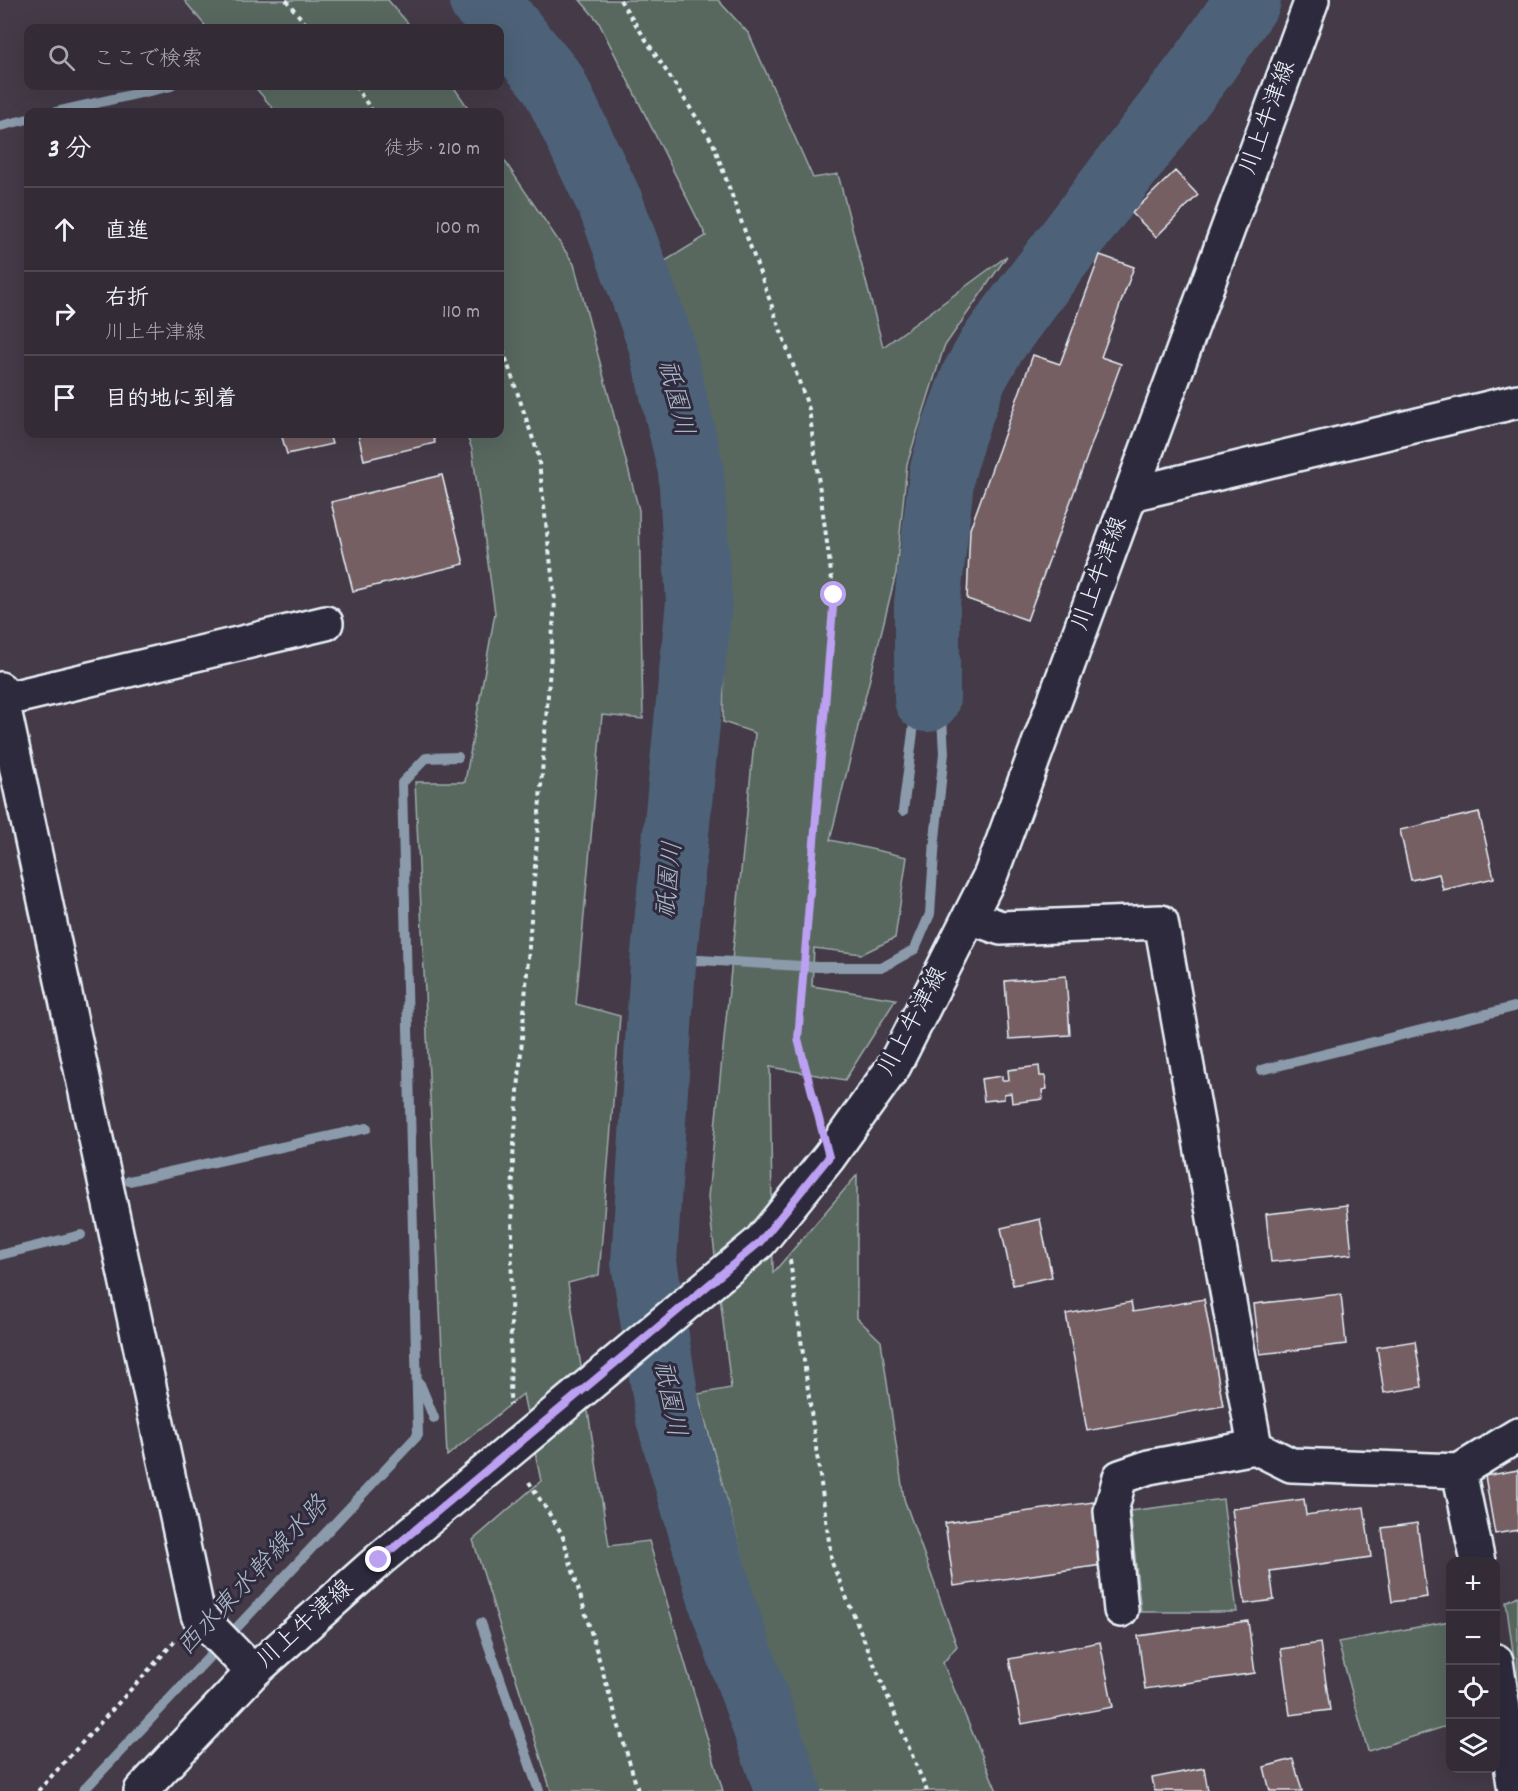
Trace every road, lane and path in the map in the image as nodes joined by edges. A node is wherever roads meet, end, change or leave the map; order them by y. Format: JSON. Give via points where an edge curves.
{"nodes":[{"id":1,"x":286,"y":0,"type":"edge"},
{"id":2,"x":620,"y":0,"type":"edge"},
{"id":3,"x":1312,"y":0,"type":"edge"},
{"id":4,"x":306,"y":24,"type":"edge"},
{"id":5,"x":359,"y":90,"type":"edge"},
{"id":6,"x":370,"y":108,"type":"edge"},
{"id":7,"x":504,"y":353,"type":"edge"},
{"id":8,"x":1518,"y":402,"type":"edge"},
{"id":9,"x":1131,"y":494,"type":"junction"},
{"id":10,"x":326,"y":623,"type":"dead end"},
{"id":11,"x":1,"y":697,"type":"edge"},
{"id":12,"x":970,"y":917,"type":"junction"},
{"id":13,"x":829,"y":1157,"type":"junction"},
{"id":14,"x":784,"y":1212,"type":"junction"},
{"id":15,"x":1518,"y":1435,"type":"edge"},
{"id":16,"x":1255,"y":1447,"type":"junction"},
{"id":17,"x":510,"y":1451,"type":"junction"},
{"id":18,"x":1459,"y":1471,"type":"junction"},
{"id":19,"x":1477,"y":1557,"type":"edge"},
{"id":20,"x":1121,"y":1610,"type":"dead end"},
{"id":21,"x":198,"y":1615,"type":"junction"},
{"id":22,"x":1497,"y":1665,"type":"edge"},
{"id":23,"x":253,"y":1672,"type":"junction"},
{"id":24,"x":38,"y":1791,"type":"edge"},
{"id":25,"x":141,"y":1791,"type":"edge"},
{"id":26,"x":638,"y":1791,"type":"edge"},
{"id":27,"x":927,"y":1791,"type":"edge"},
{"id":28,"x":1515,"y":1791,"type":"edge"}],
"edges":[{"from":1,"to":4,"type":"path"},
{"from":2,"to":13,"type":"path","via":[[713,143],[809,409],[834,595],[798,1039]]},
{"from":3,"to":9,"type":"street","name":"川上牛津線"},
{"from":5,"to":6,"type":"path"},
{"from":7,"to":17,"type":"path","via":[[538,454],[555,601],[513,1158]]},
{"from":8,"to":9,"type":"street"},
{"from":9,"to":12,"type":"street","name":"川上牛津線","via":[[991,874]]},
{"from":10,"to":11,"type":"street"},
{"from":11,"to":21,"type":"street"},
{"from":12,"to":13,"type":"street","name":"川上牛津線","via":[[894,1066]]},
{"from":12,"to":16,"type":"street","via":[[1001,928],[1161,922]]},
{"from":13,"to":14,"type":"street","name":"川上牛津線"},
{"from":14,"to":17,"type":"street","name":"川上牛津線","via":[[760,1242]]},
{"from":14,"to":27,"type":"path","via":[[832,1563]]},
{"from":15,"to":18,"type":"street"},
{"from":16,"to":18,"type":"street","via":[[1292,1466]]},
{"from":16,"to":20,"type":"street","via":[[1149,1467],[1120,1477],[1111,1511]]},
{"from":17,"to":23,"type":"street","name":"川上牛津線"},
{"from":17,"to":26,"type":"path","via":[[562,1534]]},
{"from":18,"to":19,"type":"street"},
{"from":21,"to":23,"type":"street"},
{"from":21,"to":24,"type":"path"},
{"from":22,"to":28,"type":"street"},
{"from":23,"to":25,"type":"street","name":"川上牛津線"}]}
